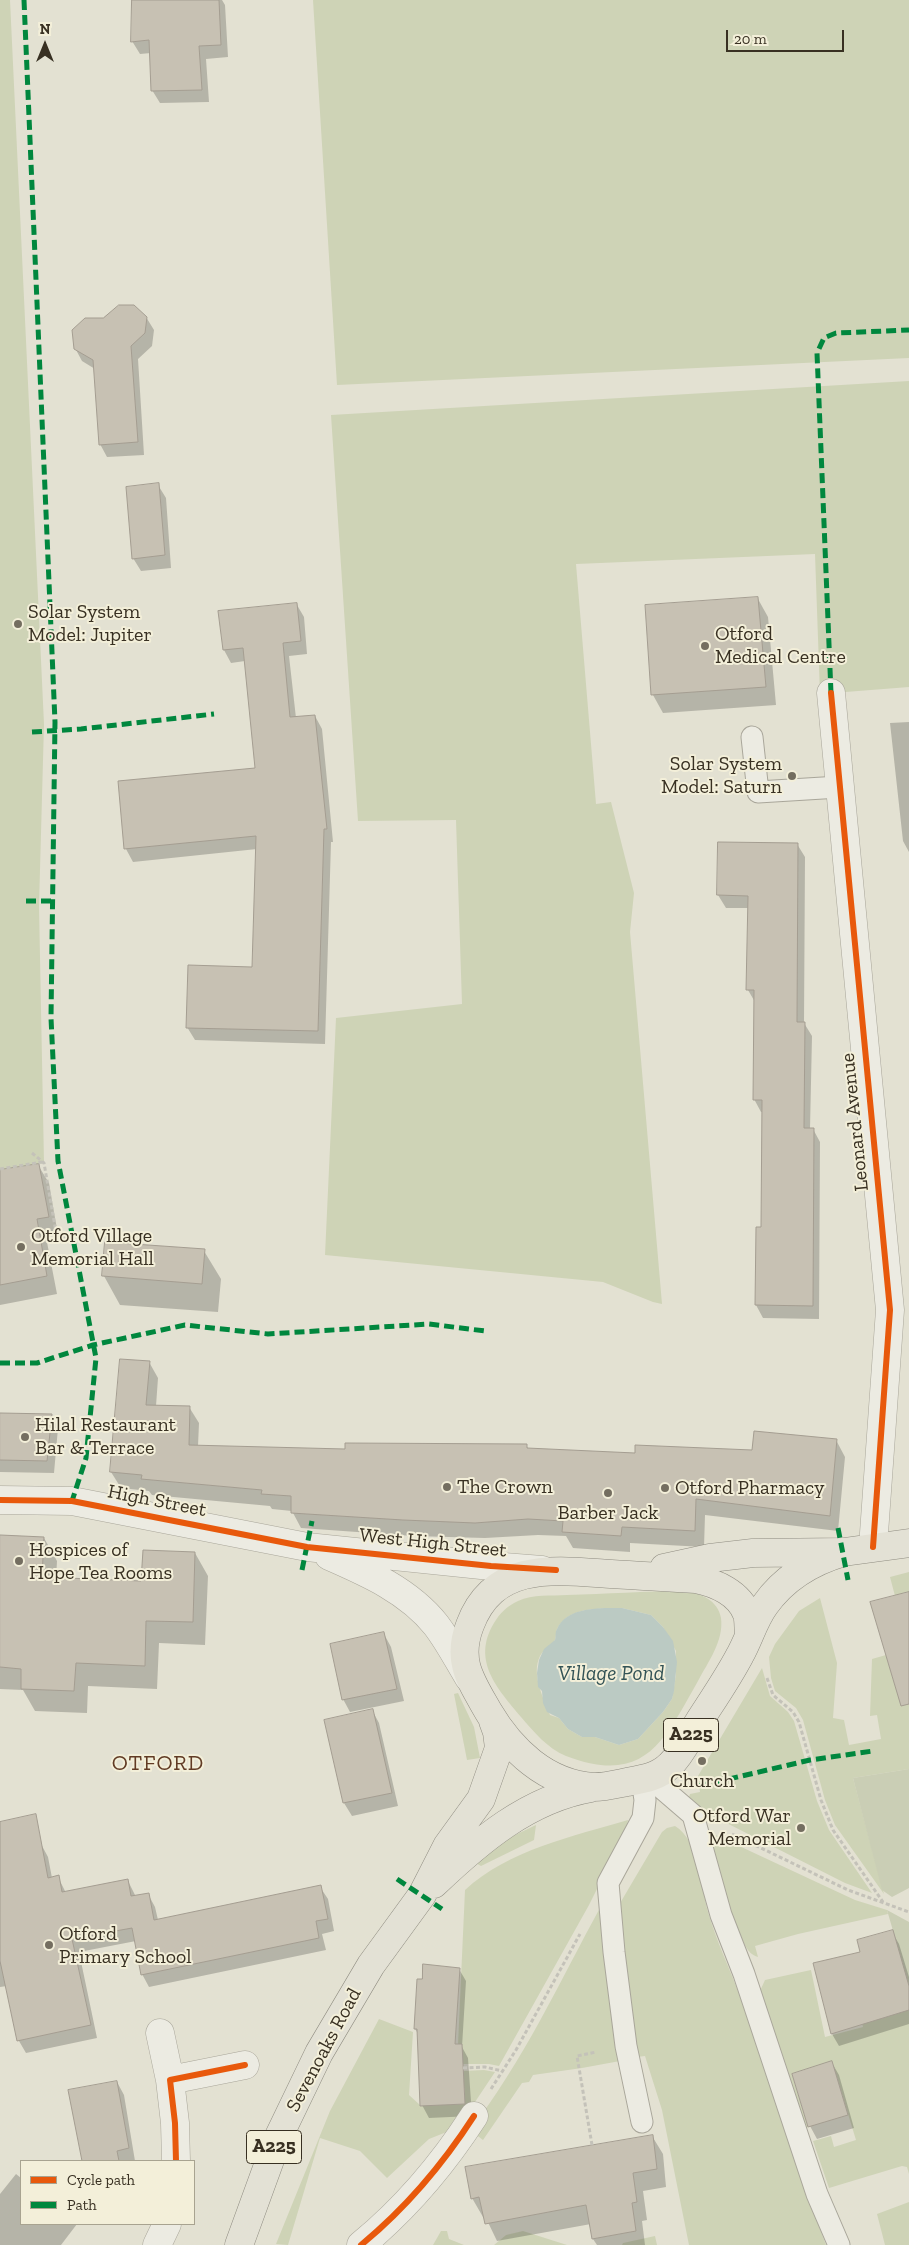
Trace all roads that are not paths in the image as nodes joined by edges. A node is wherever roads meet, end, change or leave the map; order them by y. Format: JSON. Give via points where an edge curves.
{"nodes":[{"id":1,"x":831,"y":693,"type":"dead end"},
{"id":2,"x":752,"y":737,"type":"dead end"},
{"id":3,"x":839,"y":787,"type":"junction"},
{"id":4,"x":0,"y":1500,"type":"edge"},
{"id":5,"x":909,"y":1542,"type":"edge"},
{"id":6,"x":307,"y":1547,"type":"junction"},
{"id":7,"x":873,"y":1547,"type":"junction"},
{"id":8,"x":844,"y":1552,"type":"junction"},
{"id":9,"x":556,"y":1570,"type":"junction"},
{"id":10,"x":625,"y":1575,"type":"junction"},
{"id":11,"x":749,"y":1634,"type":"junction"},
{"id":12,"x":469,"y":1678,"type":"junction"},
{"id":13,"x":489,"y":1713,"type":"junction"},
{"id":14,"x":646,"y":1779,"type":"junction"},
{"id":15,"x":595,"y":1787,"type":"junction"},
{"id":16,"x":422,"y":1895,"type":"junction"},
{"id":17,"x":160,"y":2033,"type":"dead end"},
{"id":18,"x":245,"y":2065,"type":"dead end"},
{"id":19,"x":170,"y":2080,"type":"junction"},
{"id":20,"x":474,"y":2116,"type":"road end"},
{"id":21,"x":642,"y":2122,"type":"dead end"},
{"id":22,"x":176,"y":2160,"type":"edge"},
{"id":23,"x":167,"y":2225,"type":"edge"},
{"id":24,"x":157,"y":2245,"type":"edge"},
{"id":25,"x":238,"y":2245,"type":"edge"},
{"id":26,"x":361,"y":2245,"type":"edge"},
{"id":27,"x":838,"y":2245,"type":"edge"}],
"edges":[{"from":1,"to":3,"type":"street","name":"Leonard Avenue"},
{"from":2,"to":3,"type":"lane","via":[[758,792]]},
{"from":3,"to":7,"type":"street","name":"Leonard Avenue","via":[[890,1310]]},
{"from":4,"to":6,"type":"street","name":"High Street","via":[[72,1501]]},
{"from":5,"to":7,"type":"main road","number":"A225"},
{"from":6,"to":9,"type":"street","name":"West High Street"},
{"from":6,"to":12,"type":"street","name":"West High Street","via":[[389,1585],[409,1598],[436,1625]]},
{"from":7,"to":8,"type":"main road","number":"A225"},
{"from":8,"to":10,"type":"main road","number":"A225","via":[[753,1553]]},
{"from":8,"to":11,"type":"main road","number":"A225","via":[[811,1564],[780,1587],[764,1606]]},
{"from":9,"to":10,"type":"main road","number":"A225"},
{"from":9,"to":12,"type":"main road","number":"A225","via":[[512,1578],[483,1600],[465,1636],[464,1662]]},
{"from":10,"to":11,"type":"main road","number":"A225","via":[[716,1583],[739,1601],[746,1614]]},
{"from":11,"to":14,"type":"main road","number":"A225","via":[[736,1663],[677,1757],[662,1772]]},
{"from":12,"to":13,"type":"main road","number":"A225"},
{"from":13,"to":15,"type":"main road","number":"A225","via":[[507,1741],[532,1763],[562,1780]]},
{"from":13,"to":16,"type":"main road","name":"Sevenoaks Road","number":"A225","via":[[499,1740],[494,1764],[476,1808],[446,1846]]},
{"from":14,"to":15,"type":"main road","number":"A225"},
{"from":14,"to":21,"type":"lane","via":[[644,1818],[608,1882],[626,2046]]},
{"from":14,"to":27,"type":"lane","via":[[693,1815],[722,1915],[817,2194]]},
{"from":15,"to":16,"type":"main road","name":"Sevenoaks Road","number":"A225","via":[[559,1796],[522,1813],[454,1864]]},
{"from":16,"to":25,"type":"main road","name":"Sevenoaks Road","number":"A225","via":[[371,1965],[318,2053],[278,2138]]},
{"from":17,"to":19,"type":"street"},
{"from":18,"to":19,"type":"street"},
{"from":19,"to":22,"type":"street"},
{"from":20,"to":26,"type":"street","via":[[426,2182]]},
{"from":23,"to":24,"type":"street"}]}
